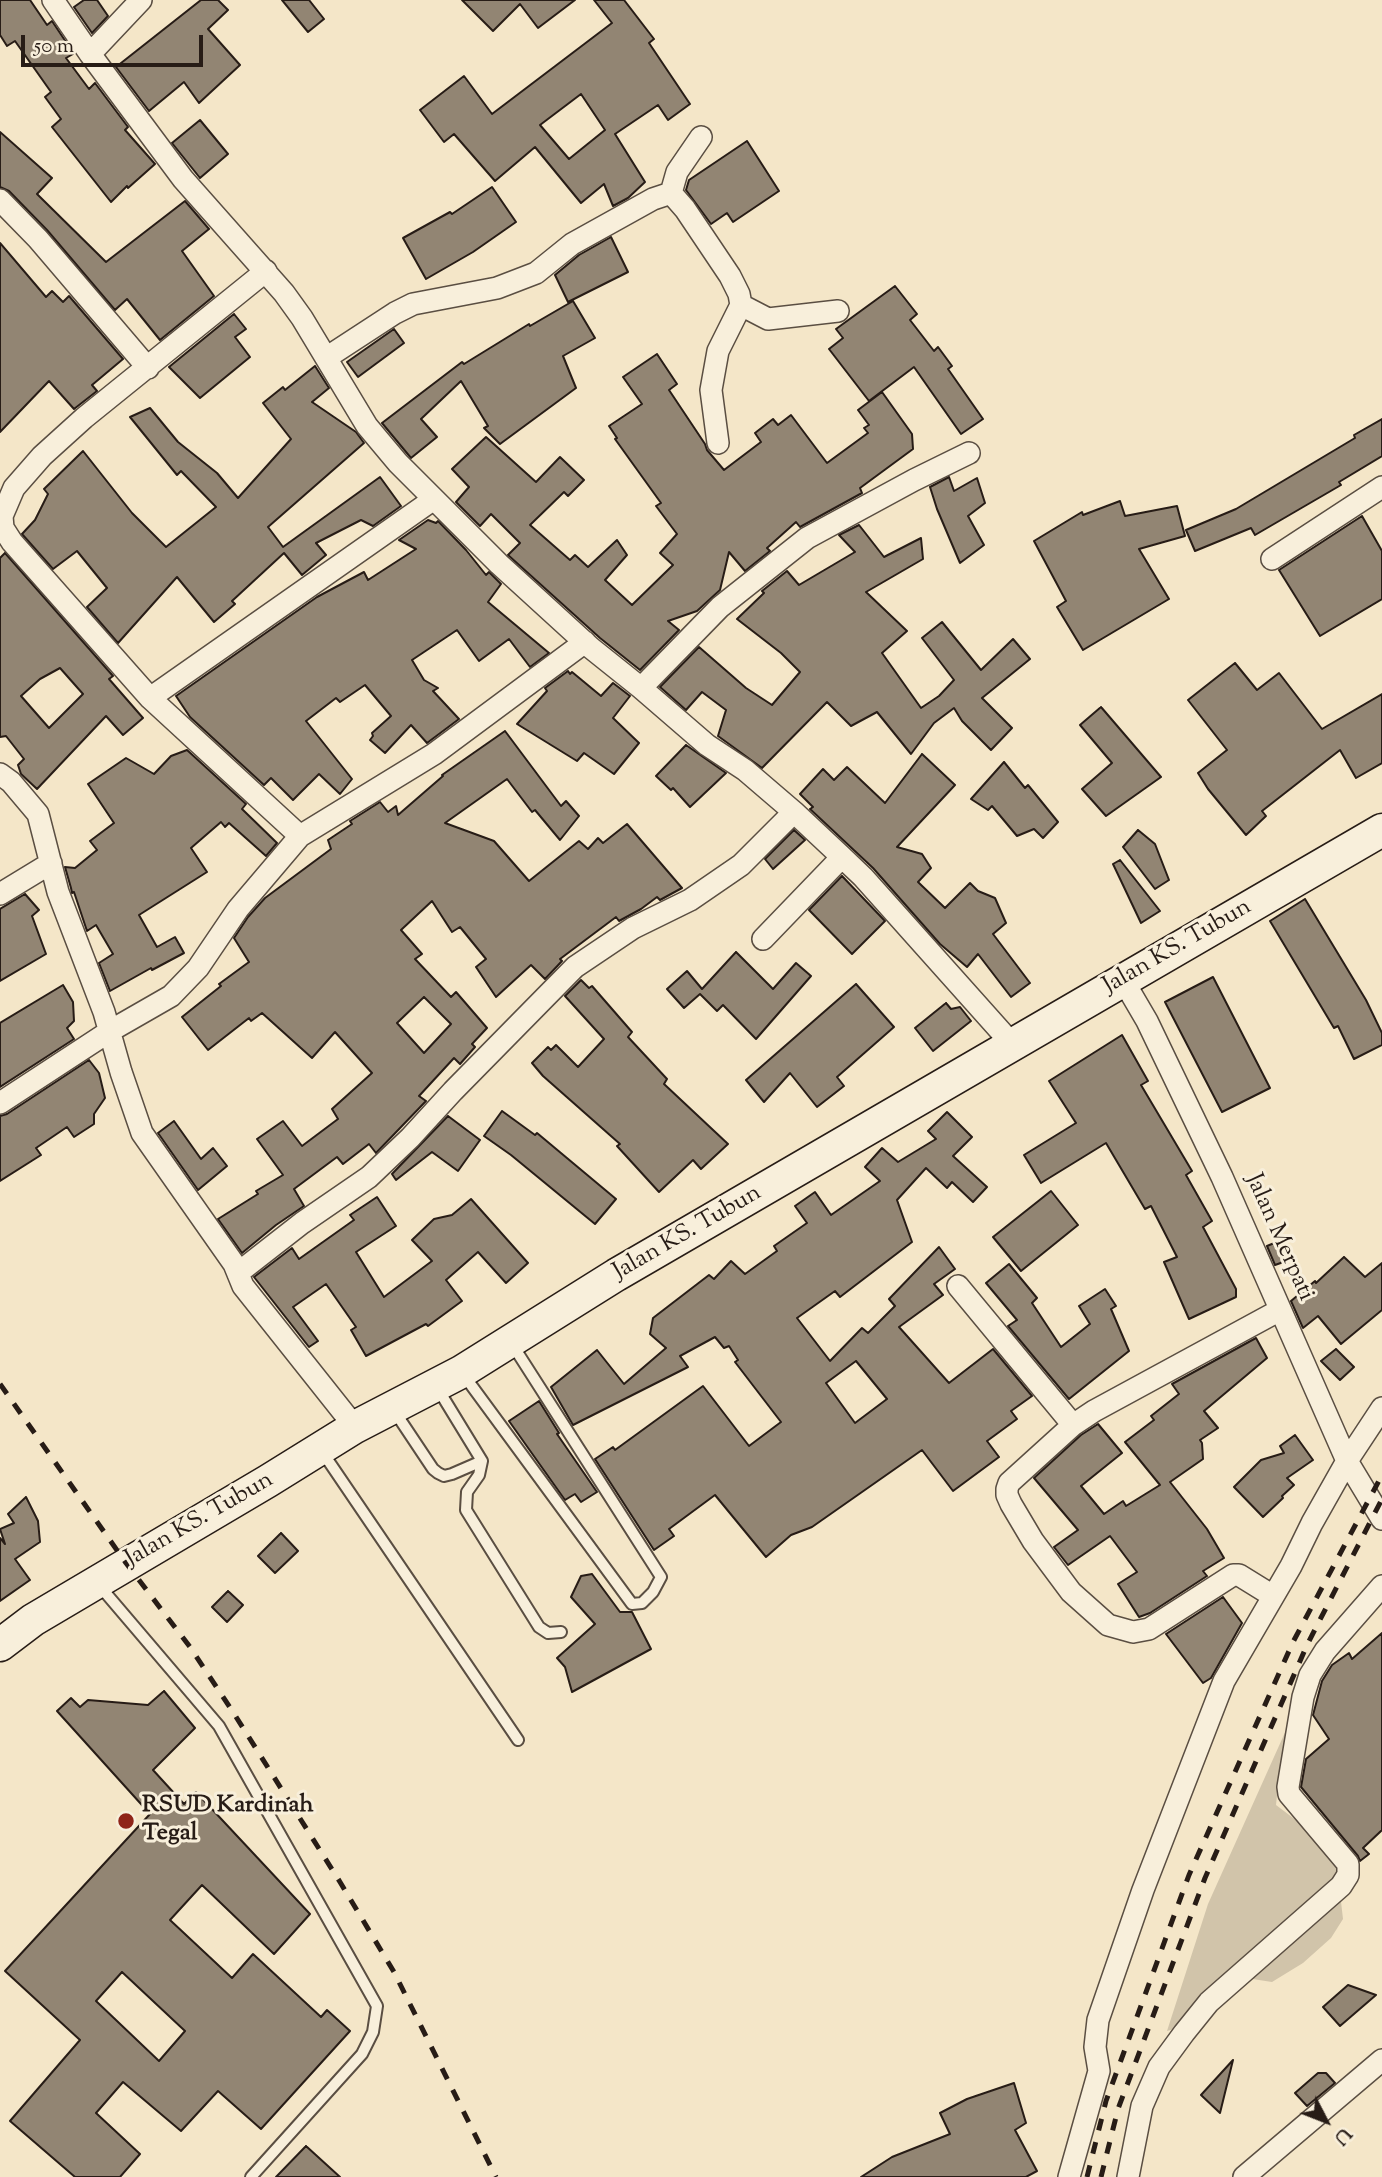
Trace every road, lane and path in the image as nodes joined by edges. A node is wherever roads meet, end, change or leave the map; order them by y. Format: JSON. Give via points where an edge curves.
{"nodes":[{"id":1,"x":53,"y":0,"type":"edge"},
{"id":2,"x":141,"y":0,"type":"edge"},
{"id":3,"x":90,"y":54,"type":"junction"},
{"id":4,"x":701,"y":137,"type":"dead end"},
{"id":5,"x":671,"y":193,"type":"junction"},
{"id":6,"x":0,"y":200,"type":"edge"},
{"id":7,"x":266,"y":271,"type":"junction"},
{"id":8,"x":741,"y":305,"type":"junction"},
{"id":9,"x":838,"y":311,"type":"dead end"},
{"id":10,"x":326,"y":358,"type":"junction"},
{"id":11,"x":148,"y":368,"type":"junction"},
{"id":12,"x":718,"y":443,"type":"dead end"},
{"id":13,"x":969,"y":453,"type":"dead end"},
{"id":14,"x":1382,"y":487,"type":"edge"},
{"id":15,"x":434,"y":499,"type":"junction"},
{"id":16,"x":1272,"y":559,"type":"dead end"},
{"id":17,"x":585,"y":642,"type":"junction"},
{"id":18,"x":641,"y":688,"type":"junction"},
{"id":19,"x":150,"y":698,"type":"junction"},
{"id":20,"x":4,"y":782,"type":"edge"},
{"id":21,"x":794,"y":812,"type":"junction"},
{"id":22,"x":1382,"y":830,"type":"edge"},
{"id":23,"x":300,"y":836,"type":"junction"},
{"id":24,"x":842,"y":857,"type":"junction"},
{"id":25,"x":51,"y":863,"type":"junction"},
{"id":26,"x":0,"y":894,"type":"edge"},
{"id":27,"x":763,"y":939,"type":"dead end"},
{"id":28,"x":1123,"y":980,"type":"junction"},
{"id":29,"x":110,"y":1031,"type":"junction"},
{"id":30,"x":1013,"y":1045,"type":"junction"},
{"id":31,"x":0,"y":1103,"type":"edge"},
{"id":32,"x":238,"y":1273,"type":"junction"},
{"id":33,"x":958,"y":1286,"type":"dead end"},
{"id":34,"x":1280,"y":1310,"type":"junction"},
{"id":35,"x":511,"y":1342,"type":"junction"},
{"id":36,"x":449,"y":1379,"type":"junction"},
{"id":37,"x":392,"y":1408,"type":"junction"},
{"id":38,"x":1382,"y":1408,"type":"edge"},
{"id":39,"x":1073,"y":1425,"type":"junction"},
{"id":40,"x":355,"y":1427,"type":"junction"},
{"id":41,"x":320,"y":1449,"type":"junction"},
{"id":42,"x":482,"y":1461,"type":"junction"},
{"id":43,"x":1348,"y":1461,"type":"junction"},
{"id":44,"x":1382,"y":1518,"type":"edge"},
{"id":45,"x":96,"y":1582,"type":"junction"},
{"id":46,"x":1382,"y":1586,"type":"edge"},
{"id":47,"x":1273,"y":1596,"type":"junction"},
{"id":48,"x":561,"y":1632,"type":"dead end"},
{"id":49,"x":0,"y":1646,"type":"edge"},
{"id":50,"x":518,"y":1740,"type":"dead end"},
{"id":51,"x":1382,"y":2060,"type":"edge"},
{"id":52,"x":251,"y":2177,"type":"edge"},
{"id":53,"x":1069,"y":2177,"type":"edge"},
{"id":54,"x":1128,"y":2177,"type":"edge"},
{"id":55,"x":1244,"y":2177,"type":"edge"}],
"edges":[{"from":1,"to":3,"type":"street"},
{"from":2,"to":3,"type":"street"},
{"from":3,"to":7,"type":"street","via":[[183,179]]},
{"from":4,"to":5,"type":"street","via":[[677,173]]},
{"from":5,"to":8,"type":"street","via":[[730,276]]},
{"from":5,"to":10,"type":"street","via":[[572,244],[536,273],[497,288],[413,304]]},
{"from":6,"to":11,"type":"street"},
{"from":7,"to":10,"type":"street"},
{"from":7,"to":11,"type":"street"},
{"from":8,"to":9,"type":"street","via":[[768,319]]},
{"from":8,"to":12,"type":"street","via":[[718,351],[711,390]]},
{"from":10,"to":15,"type":"street","via":[[367,426]]},
{"from":11,"to":19,"type":"street","via":[[42,456],[14,488],[2,516],[12,542]]},
{"from":13,"to":18,"type":"street","via":[[807,538],[720,607]]},
{"from":14,"to":16,"type":"street"},
{"from":15,"to":17,"type":"street"},
{"from":15,"to":19,"type":"street"},
{"from":17,"to":18,"type":"street"},
{"from":17,"to":23,"type":"street","via":[[434,754]]},
{"from":18,"to":21,"type":"street","via":[[707,746],[745,770]]},
{"from":19,"to":23,"type":"street"},
{"from":20,"to":25,"type":"street","via":[[38,814]]},
{"from":21,"to":24,"type":"street"},
{"from":21,"to":32,"type":"street","via":[[741,865],[575,967],[369,1177]]},
{"from":22,"to":28,"type":"main road","name":"Jalan KS. Tubun"},
{"from":23,"to":29,"type":"street","via":[[171,996]]},
{"from":24,"to":27,"type":"street"},
{"from":24,"to":30,"type":"street"},
{"from":25,"to":26,"type":"street"},
{"from":25,"to":29,"type":"street"},
{"from":28,"to":30,"type":"main road","name":"Jalan KS. Tubun"},
{"from":28,"to":34,"type":"street","name":"Jalan Merpati","via":[[1222,1177]]},
{"from":29,"to":31,"type":"street"},
{"from":29,"to":32,"type":"street","via":[[142,1133]]},
{"from":30,"to":35,"type":"main road","name":"Jalan KS. Tubun","via":[[616,1275]]},
{"from":32,"to":40,"type":"street","via":[[243,1286]]},
{"from":33,"to":39,"type":"street"},
{"from":34,"to":39,"type":"street"},
{"from":34,"to":43,"type":"street","name":"Jalan Merpati"},
{"from":35,"to":36,"type":"main road","name":"Jalan KS. Tubun"},
{"from":35,"to":36,"type":"lane","via":[[661,1577],[642,1603],[632,1604]]},
{"from":36,"to":37,"type":"main road","name":"Jalan KS. Tubun"},
{"from":36,"to":42,"type":"lane"},
{"from":37,"to":40,"type":"main road","name":"Jalan KS. Tubun"},
{"from":37,"to":42,"type":"lane","via":[[438,1473],[452,1474]]},
{"from":38,"to":43,"type":"street"},
{"from":39,"to":47,"type":"street","via":[[1009,1483],[1007,1495],[1033,1541],[1071,1592],[1108,1625],[1133,1632],[1149,1629],[1233,1575]]},
{"from":40,"to":41,"type":"main road","name":"Jalan KS. Tubun"},
{"from":41,"to":45,"type":"main road","name":"Jalan KS. Tubun"},
{"from":41,"to":50,"type":"lane"},
{"from":42,"to":48,"type":"lane","via":[[467,1492],[466,1510],[540,1627],[548,1633]]},
{"from":43,"to":44,"type":"street","name":"Jalan Merpati"},
{"from":43,"to":47,"type":"street"},
{"from":45,"to":49,"type":"main road","name":"Jalan KS. Tubun"},
{"from":45,"to":52,"type":"lane","via":[[219,1726],[377,2006],[373,2032],[362,2054]]},
{"from":46,"to":54,"type":"street","via":[[1310,1675],[1288,1787],[1289,1794],[1348,1864],[1348,1875],[1209,2002],[1171,2050],[1142,2106]]},
{"from":47,"to":53,"type":"street","via":[[1224,1681],[1111,1981],[1098,2020],[1098,2071]]},
{"from":51,"to":55,"type":"street"}]}
